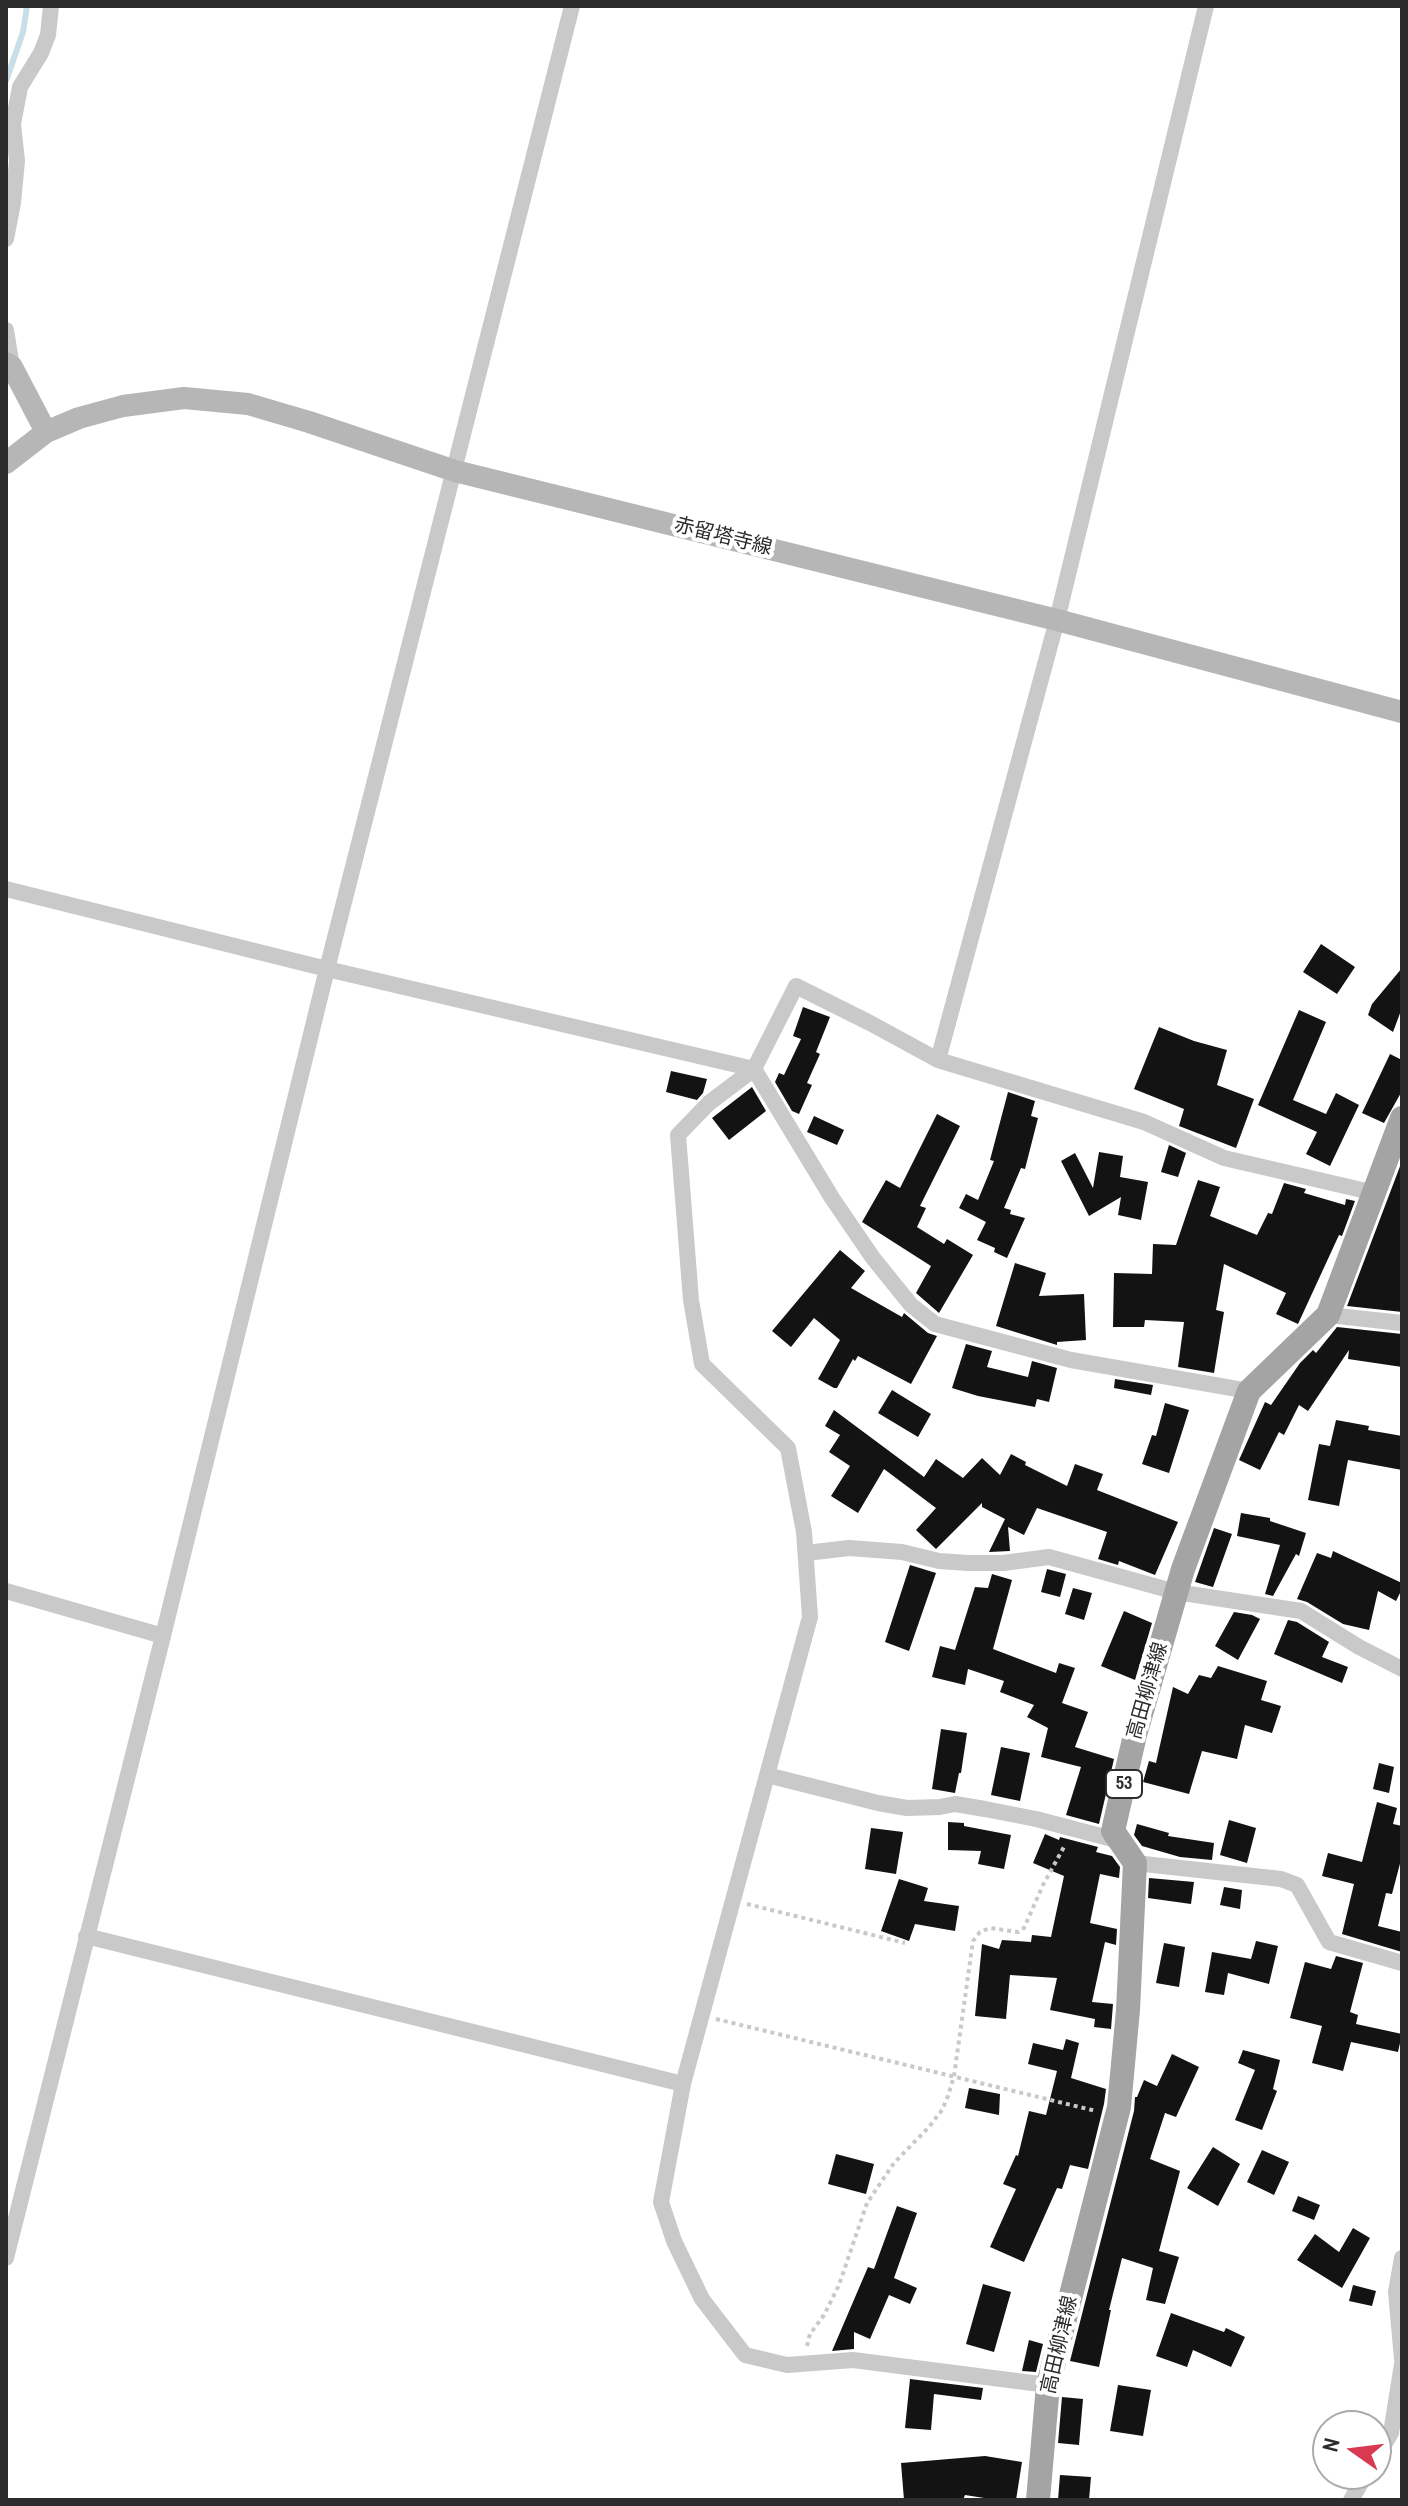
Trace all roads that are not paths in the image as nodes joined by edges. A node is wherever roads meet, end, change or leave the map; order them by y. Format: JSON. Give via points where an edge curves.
{"nodes":[{"id":1,"x":51,"y":6,"type":"edge"},
{"id":2,"x":572,"y":6,"type":"edge"},
{"id":3,"x":1206,"y":6,"type":"edge"},
{"id":4,"x":6,"y":239,"type":"edge"},
{"id":5,"x":6,"y":330,"type":"edge"},
{"id":6,"x":9,"y":365,"type":"edge"},
{"id":7,"x":46,"y":432,"type":"junction"},
{"id":8,"x":6,"y":463,"type":"edge"},
{"id":9,"x":455,"y":471,"type":"junction"},
{"id":10,"x":1057,"y":620,"type":"junction"},
{"id":11,"x":1402,"y":712,"type":"edge"},
{"id":12,"x":6,"y":889,"type":"edge"},
{"id":13,"x":327,"y":969,"type":"junction"},
{"id":14,"x":938,"y":1060,"type":"junction"},
{"id":15,"x":754,"y":1069,"type":"junction"},
{"id":16,"x":1402,"y":1118,"type":"edge"},
{"id":17,"x":1396,"y":1151,"type":"edge"},
{"id":18,"x":1375,"y":1193,"type":"junction"},
{"id":19,"x":1328,"y":1315,"type":"junction"},
{"id":20,"x":1402,"y":1323,"type":"edge"},
{"id":21,"x":1249,"y":1391,"type":"junction"},
{"id":22,"x":806,"y":1553,"type":"junction"},
{"id":23,"x":6,"y":1591,"type":"edge"},
{"id":24,"x":1176,"y":1592,"type":"junction"},
{"id":25,"x":163,"y":1636,"type":"junction"},
{"id":26,"x":1402,"y":1669,"type":"edge"},
{"id":27,"x":767,"y":1775,"type":"junction"},
{"id":28,"x":1120,"y":1841,"type":"junction"},
{"id":29,"x":1135,"y":1863,"type":"junction"},
{"id":30,"x":86,"y":1936,"type":"junction"},
{"id":31,"x":1402,"y":1963,"type":"edge"},
{"id":32,"x":683,"y":2084,"type":"junction"},
{"id":33,"x":6,"y":2258,"type":"edge"},
{"id":34,"x":1402,"y":2258,"type":"edge"},
{"id":35,"x":1402,"y":2361,"type":"edge"},
{"id":36,"x":1048,"y":2385,"type":"junction"},
{"id":37,"x":1392,"y":2426,"type":"edge"},
{"id":38,"x":1038,"y":2500,"type":"edge"}],
"edges":[{"from":1,"to":4,"type":"street","via":[[48,35],[20,87]]},
{"from":2,"to":9,"type":"street"},
{"from":3,"to":10,"type":"street"},
{"from":5,"to":6,"type":"street"},
{"from":6,"to":7,"type":"main road"},
{"from":7,"to":8,"type":"main road","name":"赤留塔寺線"},
{"from":7,"to":9,"type":"main road","name":"赤留塔寺線","via":[[123,406],[207,400],[248,404]]},
{"from":9,"to":10,"type":"main road","name":"赤留塔寺線"},
{"from":9,"to":13,"type":"street"},
{"from":10,"to":11,"type":"main road","name":"赤留塔寺線"},
{"from":10,"to":14,"type":"street"},
{"from":12,"to":13,"type":"street"},
{"from":13,"to":15,"type":"street"},
{"from":13,"to":25,"type":"street"},
{"from":14,"to":15,"type":"street","via":[[796,986]]},
{"from":14,"to":18,"type":"street","via":[[1144,1122],[1224,1158]]},
{"from":15,"to":21,"type":"street","via":[[873,1258],[911,1305],[935,1324],[1071,1360]]},
{"from":15,"to":22,"type":"street","via":[[678,1135],[691,1300],[702,1364],[788,1448]]},
{"from":16,"to":17,"type":"main road","name":"高田柳津線","number":"53"},
{"from":17,"to":18,"type":"main road","name":"高田柳津線","number":"53"},
{"from":18,"to":19,"type":"main road","name":"高田柳津線","number":"53"},
{"from":19,"to":20,"type":"street"},
{"from":19,"to":21,"type":"main road","name":"高田柳津線","number":"53"},
{"from":21,"to":24,"type":"main road","name":"高田柳津線","number":"53"},
{"from":22,"to":24,"type":"street","via":[[849,1548],[968,1563],[1049,1557]]},
{"from":22,"to":27,"type":"street","via":[[810,1617]]},
{"from":23,"to":25,"type":"street"},
{"from":24,"to":26,"type":"street","via":[[1301,1611]]},
{"from":24,"to":28,"type":"main road","name":"高田柳津線","number":"53","via":[[1116,1817],[1113,1831]]},
{"from":25,"to":30,"type":"street"},
{"from":27,"to":28,"type":"street","via":[[878,1803],[920,1808],[955,1804]]},
{"from":27,"to":32,"type":"street"},
{"from":28,"to":29,"type":"main road"},
{"from":29,"to":31,"type":"street","via":[[1281,1879],[1297,1885],[1329,1942]]},
{"from":29,"to":36,"type":"main road","name":"高田柳津線","via":[[1117,2116]]},
{"from":30,"to":32,"type":"street"},
{"from":30,"to":33,"type":"street"},
{"from":32,"to":36,"type":"street","via":[[661,2202],[702,2299],[745,2355],[787,2365],[853,2360]]},
{"from":34,"to":35,"type":"street","via":[[1396,2292]]},
{"from":35,"to":37,"type":"street"},
{"from":36,"to":38,"type":"main road","name":"高田柳津線"}]}
